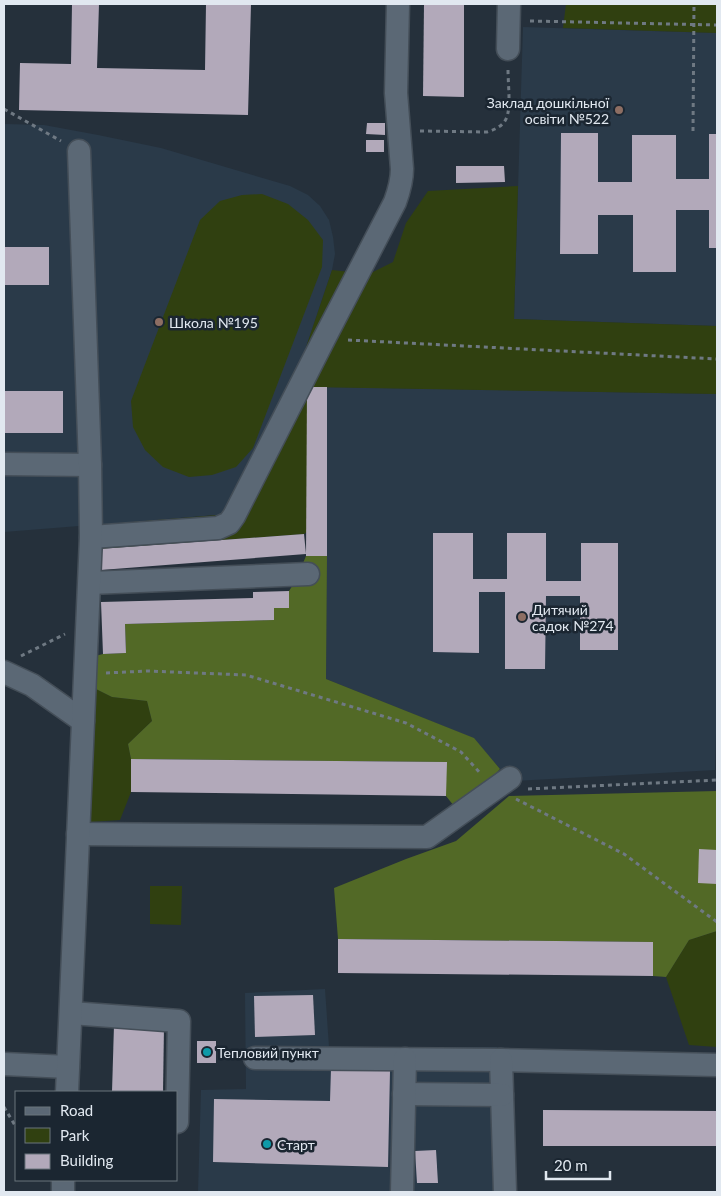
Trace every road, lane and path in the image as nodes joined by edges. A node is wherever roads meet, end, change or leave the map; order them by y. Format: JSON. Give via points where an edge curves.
{"nodes":[{"id":1,"x":398,"y":4,"type":"edge"},
{"id":2,"x":694,"y":4,"type":"edge"},
{"id":3,"x":509,"y":12,"type":"edge"},
{"id":4,"x":694,"y":25,"type":"junction"},
{"id":5,"x":717,"y":25,"type":"edge"},
{"id":6,"x":508,"y":49,"type":"joint"},
{"id":7,"x":4,"y":109,"type":"edge"},
{"id":8,"x":400,"y":131,"type":"junction"},
{"id":9,"x":693,"y":131,"type":"dead end"},
{"id":10,"x":79,"y":151,"type":"joint"},
{"id":11,"x":324,"y":339,"type":"junction"},
{"id":12,"x":717,"y":359,"type":"edge"},
{"id":13,"x":4,"y":464,"type":"edge"},
{"id":14,"x":90,"y":465,"type":"junction"},
{"id":15,"x":91,"y":537,"type":"junction"},
{"id":16,"x":308,"y":574,"type":"dead end"},
{"id":17,"x":90,"y":583,"type":"junction"},
{"id":18,"x":88,"y":622,"type":"junction"},
{"id":19,"x":20,"y":656,"type":"dead end"},
{"id":20,"x":4,"y":672,"type":"edge"},
{"id":21,"x":85,"y":674,"type":"junction"},
{"id":22,"x":83,"y":721,"type":"junction"},
{"id":23,"x":717,"y":780,"type":"edge"},
{"id":24,"x":503,"y":783,"type":"junction"},
{"id":25,"x":78,"y":834,"type":"junction"},
{"id":26,"x":717,"y":922,"type":"edge"},
{"id":27,"x":70,"y":1013,"type":"junction"},
{"id":28,"x":256,"y":1058,"type":"dead end"},
{"id":29,"x":405,"y":1059,"type":"junction"},
{"id":30,"x":501,"y":1060,"type":"junction"},
{"id":31,"x":4,"y":1064,"type":"edge"},
{"id":32,"x":717,"y":1065,"type":"edge"},
{"id":33,"x":68,"y":1067,"type":"junction"},
{"id":34,"x":67,"y":1091,"type":"edge"},
{"id":35,"x":178,"y":1091,"type":"edge"},
{"id":36,"x":404,"y":1094,"type":"junction"},
{"id":37,"x":502,"y":1095,"type":"junction"},
{"id":38,"x":4,"y":1107,"type":"edge"},
{"id":39,"x":15,"y":1125,"type":"edge"},
{"id":40,"x":402,"y":1192,"type":"edge"},
{"id":41,"x":505,"y":1192,"type":"edge"}],
"edges":[{"from":1,"to":8,"type":"lane","via":[[396,93]]},
{"from":2,"to":4,"type":"path"},
{"from":3,"to":4,"type":"path"},
{"from":3,"to":6,"type":"lane"},
{"from":4,"to":5,"type":"path"},
{"from":4,"to":9,"type":"path"},
{"from":6,"to":8,"type":"path","via":[[509,113],[504,123],[487,132]]},
{"from":7,"to":10,"type":"path"},
{"from":8,"to":11,"type":"lane","via":[[402,180],[399,192]]},
{"from":10,"to":14,"type":"lane"},
{"from":11,"to":12,"type":"path"},
{"from":11,"to":15,"type":"lane","via":[[229,522],[218,528]]},
{"from":13,"to":14,"type":"lane"},
{"from":14,"to":15,"type":"lane"},
{"from":15,"to":17,"type":"lane"},
{"from":16,"to":17,"type":"lane"},
{"from":17,"to":18,"type":"lane"},
{"from":18,"to":19,"type":"path"},
{"from":18,"to":21,"type":"lane"},
{"from":20,"to":22,"type":"lane","via":[[32,685]]},
{"from":21,"to":22,"type":"lane"},
{"from":21,"to":24,"type":"path","via":[[147,671],[246,675],[406,723],[461,752]]},
{"from":22,"to":25,"type":"lane"},
{"from":23,"to":24,"type":"path","via":[[518,789]]},
{"from":24,"to":25,"type":"lane","via":[[427,837]]},
{"from":24,"to":26,"type":"path","via":[[624,854]]},
{"from":25,"to":27,"type":"lane"},
{"from":27,"to":33,"type":"lane"},
{"from":27,"to":35,"type":"lane","via":[[179,1020]]},
{"from":28,"to":29,"type":"lane"},
{"from":29,"to":30,"type":"lane"},
{"from":29,"to":36,"type":"lane"},
{"from":30,"to":32,"type":"lane"},
{"from":30,"to":37,"type":"lane"},
{"from":31,"to":33,"type":"lane"},
{"from":33,"to":34,"type":"lane"},
{"from":36,"to":37,"type":"lane"},
{"from":36,"to":40,"type":"lane"},
{"from":37,"to":41,"type":"lane"},
{"from":38,"to":39,"type":"path"}]}
